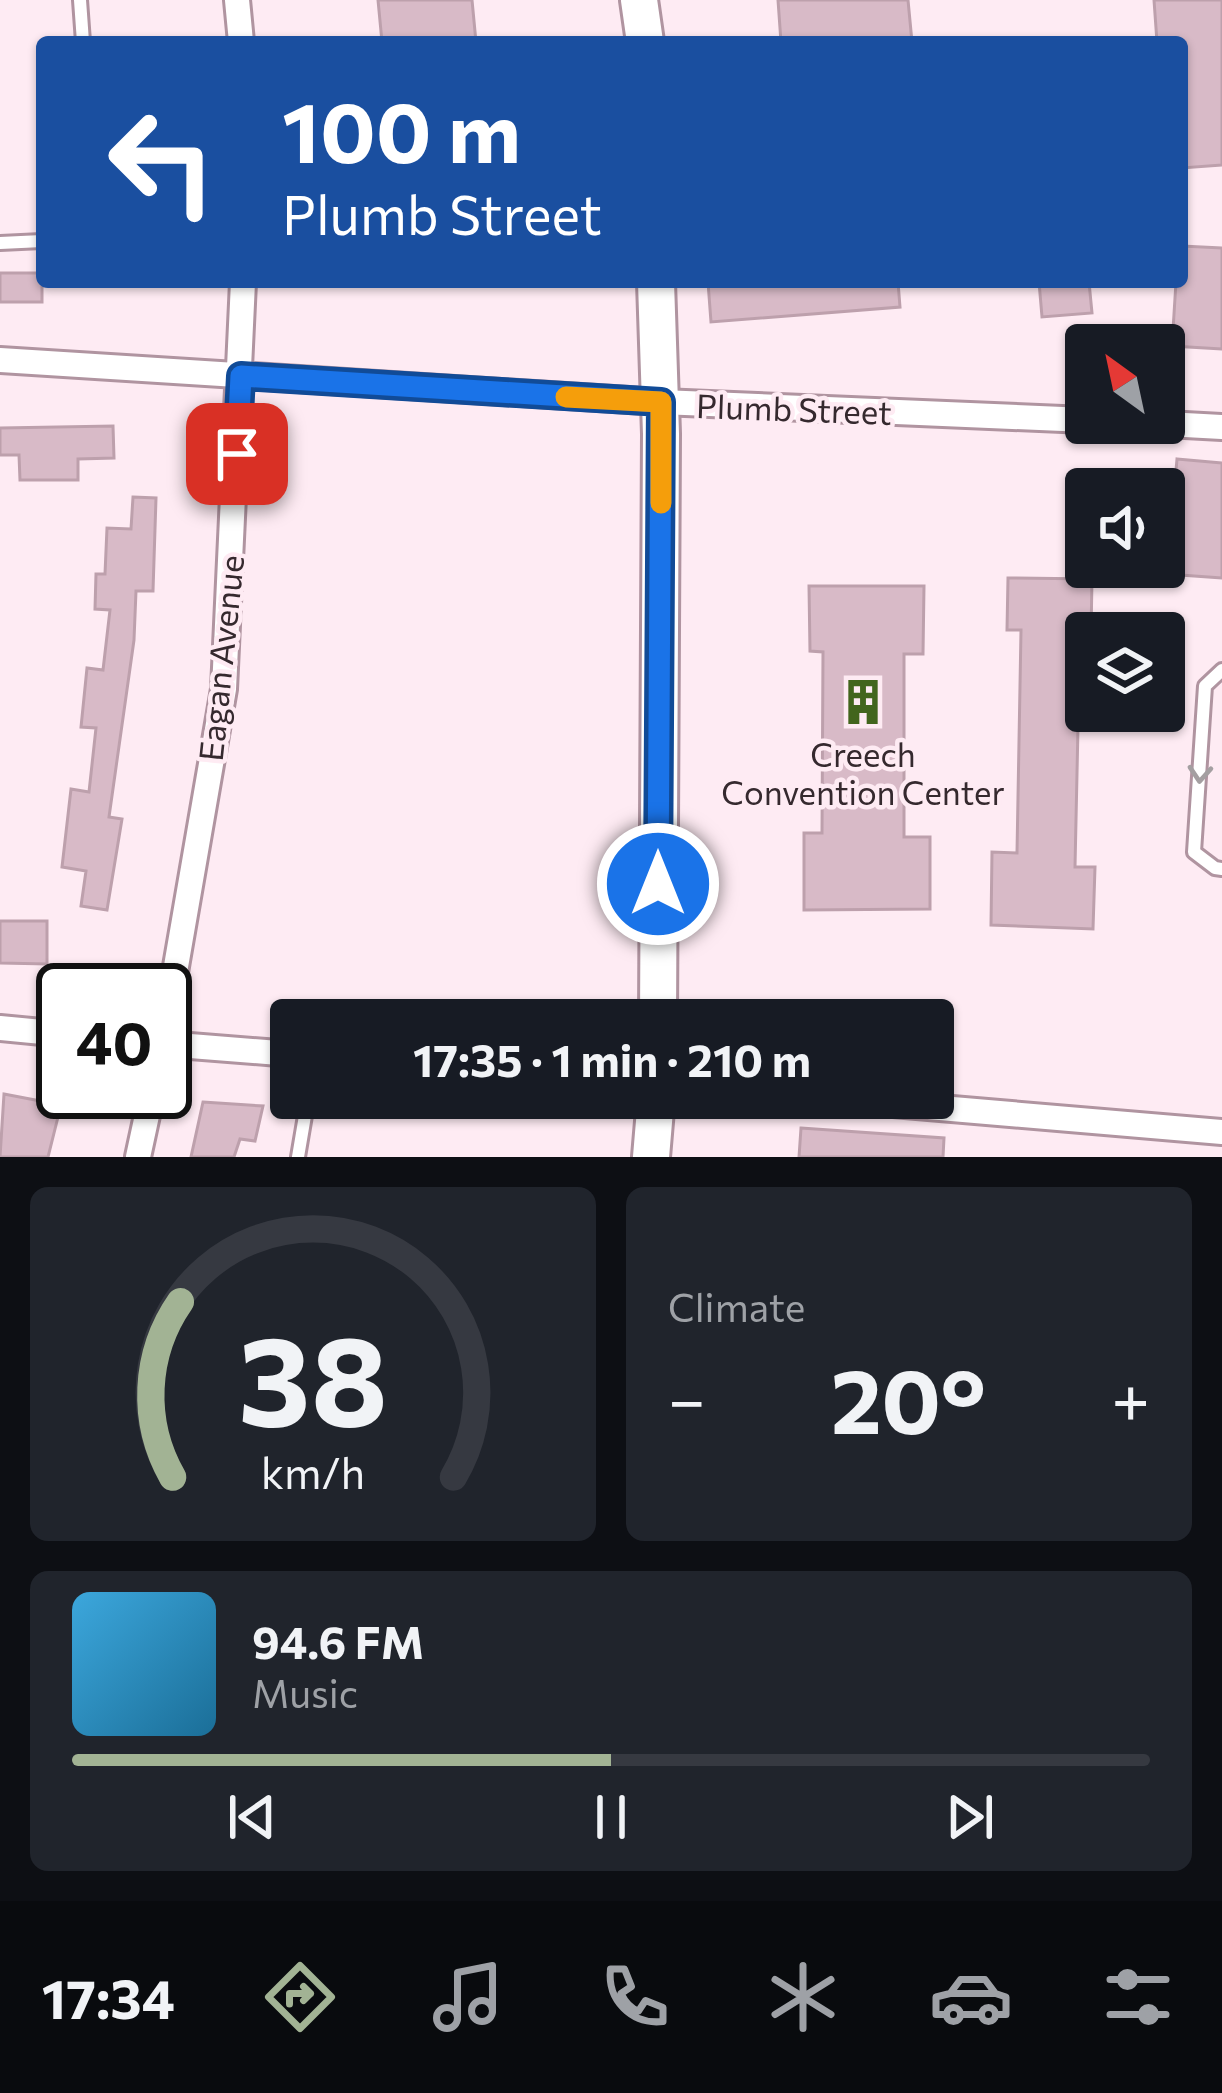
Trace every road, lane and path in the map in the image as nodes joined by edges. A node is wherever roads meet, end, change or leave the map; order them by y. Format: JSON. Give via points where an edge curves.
{"nodes":[{"id":1,"x":80,"y":0,"type":"edge"},
{"id":2,"x":237,"y":0,"type":"edge"},
{"id":3,"x":640,"y":0,"type":"edge"},
{"id":4,"x":83,"y":36,"type":"edge"},
{"id":5,"x":240,"y":36,"type":"edge"},
{"id":6,"x":644,"y":36,"type":"edge"},
{"id":7,"x":36,"y":241,"type":"edge"},
{"id":8,"x":0,"y":243,"type":"edge"},
{"id":9,"x":243,"y":288,"type":"edge"},
{"id":10,"x":656,"y":288,"type":"edge"},
{"id":11,"x":0,"y":360,"type":"edge"},
{"id":12,"x":241,"y":376,"type":"junction"},
{"id":13,"x":661,"y":402,"type":"junction"},
{"id":14,"x":1065,"y":419,"type":"edge"},
{"id":15,"x":1185,"y":425,"type":"edge"},
{"id":16,"x":1222,"y":427,"type":"edge"},
{"id":17,"x":1222,"y":670,"type":"edge"},
{"id":18,"x":1222,"y":869,"type":"edge"},
{"id":19,"x":177,"y":963,"type":"edge"},
{"id":20,"x":658,"y":999,"type":"edge"},
{"id":21,"x":0,"y":1028,"type":"edge"},
{"id":22,"x":36,"y":1031,"type":"edge"},
{"id":23,"x":192,"y":1046,"type":"edge"},
{"id":24,"x":270,"y":1052,"type":"edge"},
{"id":25,"x":954,"y":1109,"type":"edge"},
{"id":26,"x":146,"y":1119,"type":"edge"},
{"id":27,"x":304,"y":1119,"type":"edge"},
{"id":28,"x":654,"y":1119,"type":"edge"},
{"id":29,"x":1222,"y":1132,"type":"edge"},
{"id":30,"x":138,"y":1157,"type":"edge"},
{"id":31,"x":298,"y":1157,"type":"edge"},
{"id":32,"x":651,"y":1157,"type":"edge"}],
"edges":[{"from":1,"to":4,"type":"lane"},
{"from":2,"to":5,"type":"street"},
{"from":3,"to":6,"type":"street"},
{"from":7,"to":8,"type":"lane"},
{"from":9,"to":12,"type":"street","name":"Eagan Avenue"},
{"from":10,"to":13,"type":"street"},
{"from":11,"to":12,"type":"street","name":"Plumb Street"},
{"from":12,"to":13,"type":"street","name":"Plumb Street"},
{"from":12,"to":19,"type":"street","name":"Eagan Avenue","via":[[224,689]]},
{"from":13,"to":14,"type":"street","name":"Plumb Street"},
{"from":13,"to":20,"type":"street"},
{"from":15,"to":16,"type":"street"},
{"from":17,"to":18,"type":"lane","one_way":true,"via":[[1205,686],[1194,852]]},
{"from":21,"to":22,"type":"street"},
{"from":23,"to":24,"type":"street"},
{"from":25,"to":29,"type":"street"},
{"from":26,"to":30,"type":"street"},
{"from":27,"to":31,"type":"lane"},
{"from":28,"to":32,"type":"street"}]}
